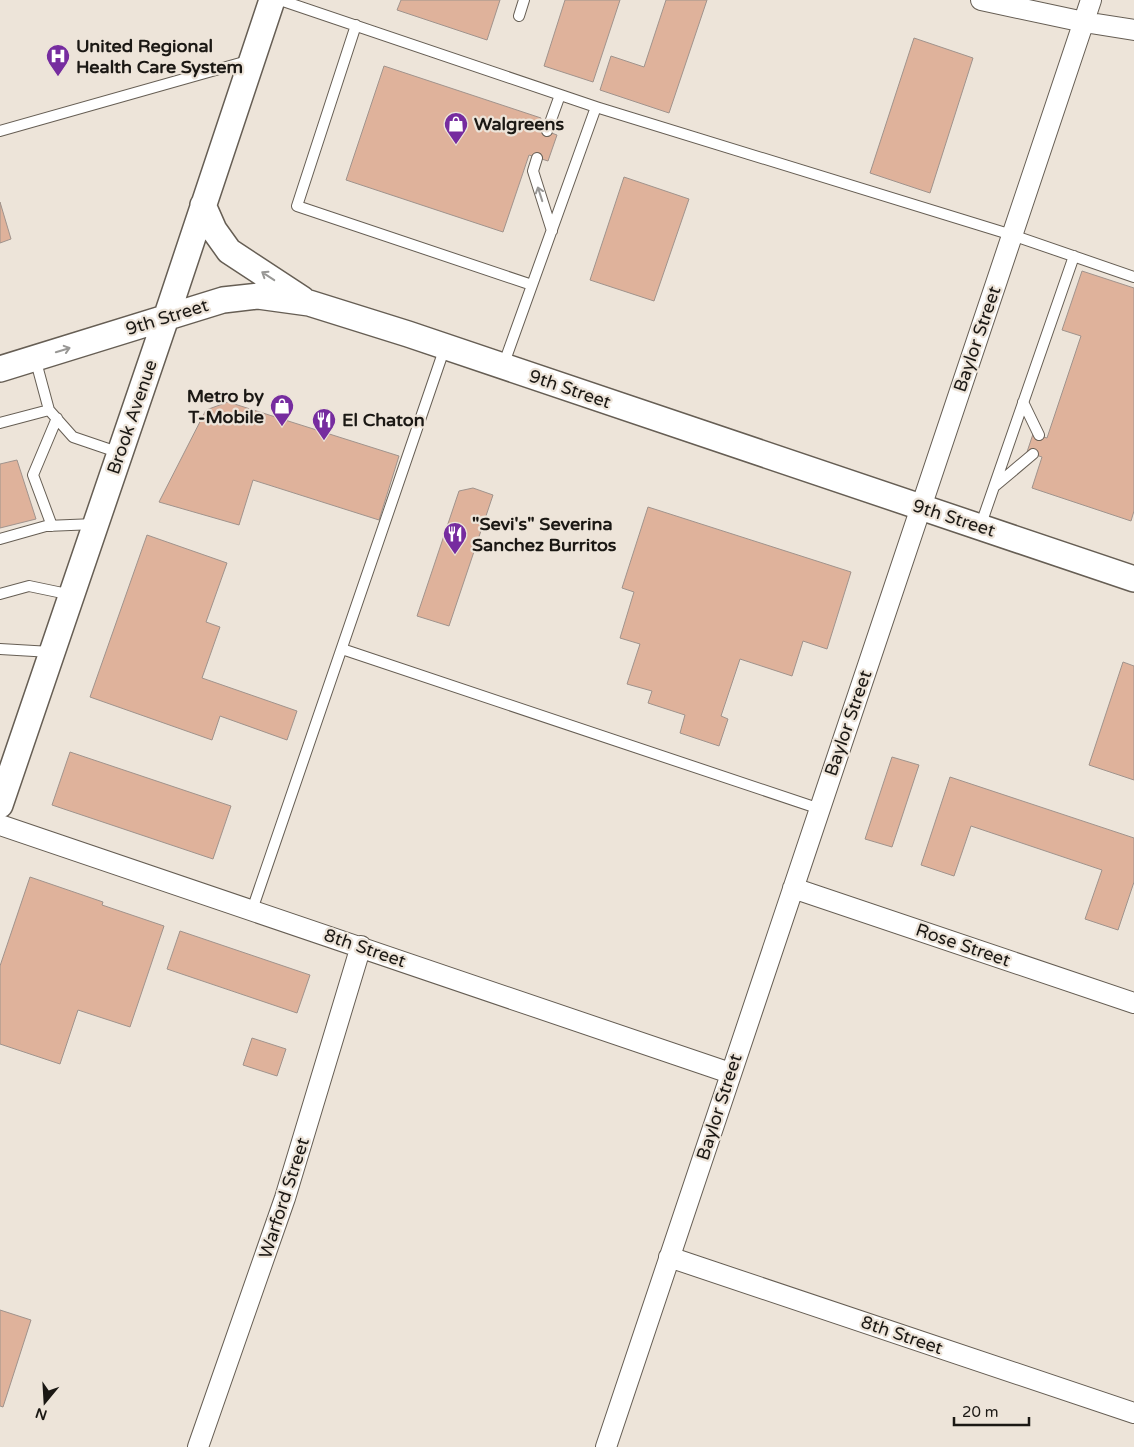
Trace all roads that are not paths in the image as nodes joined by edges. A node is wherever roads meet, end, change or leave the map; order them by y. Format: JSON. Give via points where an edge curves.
{"nodes":[{"id":1,"x":272,"y":0,"type":"edge"},
{"id":2,"x":280,"y":0,"type":"edge"},
{"id":3,"x":524,"y":0,"type":"edge"},
{"id":4,"x":981,"y":0,"type":"edge"},
{"id":5,"x":1091,"y":0,"type":"edge"},
{"id":6,"x":519,"y":16,"type":"dead end"},
{"id":7,"x":1084,"y":22,"type":"junction"},
{"id":8,"x":356,"y":25,"type":"junction"},
{"id":9,"x":1134,"y":30,"type":"edge"},
{"id":10,"x":252,"y":60,"type":"junction"},
{"id":11,"x":560,"y":95,"type":"junction"},
{"id":12,"x":596,"y":106,"type":"junction"},
{"id":13,"x":0,"y":131,"type":"edge"},
{"id":14,"x":547,"y":131,"type":"dead end"},
{"id":15,"x":538,"y":158,"type":"dead end"},
{"id":16,"x":204,"y":205,"type":"junction"},
{"id":17,"x":552,"y":231,"type":"junction"},
{"id":18,"x":1012,"y":235,"type":"junction"},
{"id":19,"x":1074,"y":256,"type":"junction"},
{"id":20,"x":1134,"y":276,"type":"edge"},
{"id":21,"x":532,"y":285,"type":"junction"},
{"id":22,"x":309,"y":303,"type":"junction"},
{"id":23,"x":166,"y":318,"type":"junction"},
{"id":24,"x":446,"y":346,"type":"junction"},
{"id":25,"x":35,"y":358,"type":"junction"},
{"id":26,"x":503,"y":366,"type":"junction"},
{"id":27,"x":0,"y":369,"type":"edge"},
{"id":28,"x":1023,"y":402,"type":"junction"},
{"id":29,"x":49,"y":410,"type":"junction"},
{"id":30,"x":57,"y":418,"type":"junction"},
{"id":31,"x":0,"y":423,"type":"edge"},
{"id":32,"x":1039,"y":435,"type":"dead end"},
{"id":33,"x":120,"y":452,"type":"junction"},
{"id":34,"x":1033,"y":454,"type":"dead end"},
{"id":35,"x":994,"y":486,"type":"junction"},
{"id":36,"x":921,"y":507,"type":"junction"},
{"id":37,"x":96,"y":524,"type":"junction"},
{"id":38,"x":52,"y":526,"type":"junction"},
{"id":39,"x":980,"y":527,"type":"junction"},
{"id":40,"x":0,"y":539,"type":"edge"},
{"id":41,"x":1134,"y":579,"type":"edge"},
{"id":42,"x":0,"y":594,"type":"edge"},
{"id":43,"x":72,"y":595,"type":"junction"},
{"id":44,"x":0,"y":649,"type":"edge"},
{"id":45,"x":342,"y":649,"type":"junction"},
{"id":46,"x":52,"y":652,"type":"junction"},
{"id":47,"x":0,"y":805,"type":"edge"},
{"id":48,"x":820,"y":809,"type":"junction"},
{"id":49,"x":0,"y":825,"type":"edge"},
{"id":50,"x":793,"y":888,"type":"junction"},
{"id":51,"x":252,"y":910,"type":"junction"},
{"id":52,"x":360,"y":946,"type":"junction"},
{"id":53,"x":1134,"y":1003,"type":"edge"},
{"id":54,"x":730,"y":1072,"type":"junction"},
{"id":55,"x":670,"y":1257,"type":"junction"},
{"id":56,"x":1134,"y":1413,"type":"edge"},
{"id":57,"x":198,"y":1447,"type":"edge"},
{"id":58,"x":606,"y":1447,"type":"edge"}],
"edges":[{"from":1,"to":10,"type":"street","name":"Brook Avenue"},
{"from":2,"to":8,"type":"lane"},
{"from":3,"to":6,"type":"lane"},
{"from":4,"to":7,"type":"street"},
{"from":5,"to":7,"type":"street","name":"Baylor Street"},
{"from":7,"to":9,"type":"street"},
{"from":7,"to":18,"type":"street","name":"Baylor Street"},
{"from":8,"to":11,"type":"lane"},
{"from":8,"to":21,"type":"lane","via":[[296,206]]},
{"from":10,"to":13,"type":"lane"},
{"from":10,"to":16,"type":"street","name":"Brook Avenue"},
{"from":11,"to":12,"type":"lane"},
{"from":11,"to":14,"type":"lane"},
{"from":12,"to":17,"type":"lane"},
{"from":12,"to":18,"type":"lane"},
{"from":17,"to":15,"type":"lane","one_way":true,"via":[[533,171]]},
{"from":22,"to":16,"type":"street","one_way":true,"via":[[229,251],[214,230]]},
{"from":16,"to":23,"type":"street","name":"Brook Avenue"},
{"from":17,"to":21,"type":"lane"},
{"from":18,"to":19,"type":"lane"},
{"from":18,"to":36,"type":"street","name":"Baylor Street"},
{"from":19,"to":20,"type":"lane"},
{"from":19,"to":28,"type":"lane"},
{"from":21,"to":26,"type":"lane"},
{"from":22,"to":23,"type":"street","name":"9th Street","via":[[258,296],[222,300]]},
{"from":22,"to":24,"type":"street","name":"9th Street"},
{"from":25,"to":23,"type":"street","name":"9th Street","one_way":true},
{"from":23,"to":33,"type":"street","name":"Brook Avenue"},
{"from":24,"to":26,"type":"street","name":"9th Street"},
{"from":24,"to":45,"type":"lane"},
{"from":25,"to":27,"type":"street","name":"9th Street"},
{"from":25,"to":29,"type":"lane"},
{"from":26,"to":36,"type":"street","name":"9th Street"},
{"from":28,"to":32,"type":"lane"},
{"from":28,"to":35,"type":"lane"},
{"from":29,"to":30,"type":"lane"},
{"from":29,"to":31,"type":"lane"},
{"from":30,"to":33,"type":"lane","via":[[73,437]]},
{"from":30,"to":38,"type":"lane","via":[[32,475]]},
{"from":33,"to":37,"type":"street","name":"Brook Avenue"},
{"from":34,"to":35,"type":"lane"},
{"from":35,"to":39,"type":"lane"},
{"from":36,"to":39,"type":"street","name":"9th Street"},
{"from":36,"to":48,"type":"street","name":"Baylor Street"},
{"from":37,"to":38,"type":"lane"},
{"from":37,"to":43,"type":"street","name":"Brook Avenue"},
{"from":38,"to":40,"type":"lane"},
{"from":39,"to":41,"type":"street","name":"9th Street"},
{"from":42,"to":43,"type":"lane","via":[[30,586]]},
{"from":43,"to":46,"type":"street","name":"Brook Avenue"},
{"from":44,"to":46,"type":"lane"},
{"from":45,"to":48,"type":"lane"},
{"from":45,"to":51,"type":"lane"},
{"from":46,"to":47,"type":"street","name":"Brook Avenue"},
{"from":48,"to":50,"type":"street","name":"Baylor Street"},
{"from":49,"to":51,"type":"street","name":"8th Street"},
{"from":50,"to":53,"type":"street","name":"Rose Street"},
{"from":50,"to":54,"type":"street","name":"Baylor Street"},
{"from":51,"to":52,"type":"street","name":"8th Street"},
{"from":52,"to":54,"type":"street","name":"8th Street"},
{"from":52,"to":57,"type":"street","name":"Warford Street","via":[[285,1198]]},
{"from":54,"to":55,"type":"street","name":"Baylor Street"},
{"from":55,"to":56,"type":"street","name":"8th Street"},
{"from":55,"to":58,"type":"street","name":"Baylor Street"}]}
